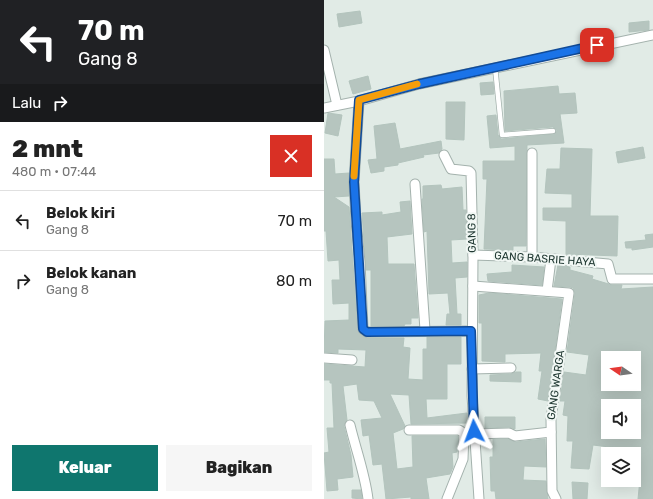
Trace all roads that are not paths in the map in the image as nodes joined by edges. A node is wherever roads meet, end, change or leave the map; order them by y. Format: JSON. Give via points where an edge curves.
{"nodes":[{"id":1,"x":653,"y":35,"type":"edge"},
{"id":2,"x":324,"y":50,"type":"edge"},
{"id":3,"x":495,"y":67,"type":"junction"},
{"id":4,"x":359,"y":100,"type":"junction"},
{"id":5,"x":337,"y":105,"type":"junction"},
{"id":6,"x":324,"y":108,"type":"edge"},
{"id":7,"x":553,"y":131,"type":"dead end"},
{"id":8,"x":532,"y":153,"type":"dead end"},
{"id":9,"x":444,"y":154,"type":"dead end"},
{"id":10,"x":415,"y":184,"type":"dead end"},
{"id":11,"x":473,"y":255,"type":"junction"},
{"id":12,"x":532,"y":257,"type":"junction"},
{"id":13,"x":551,"y":259,"type":"junction"},
{"id":14,"x":653,"y":279,"type":"edge"},
{"id":15,"x":473,"y":286,"type":"junction"},
{"id":16,"x":547,"y":290,"type":"junction"},
{"id":17,"x":425,"y":330,"type":"junction"},
{"id":18,"x":471,"y":331,"type":"junction"},
{"id":19,"x":324,"y":358,"type":"edge"},
{"id":20,"x":352,"y":360,"type":"dead end"},
{"id":21,"x":511,"y":368,"type":"dead end"},
{"id":22,"x":472,"y":369,"type":"junction"},
{"id":23,"x":350,"y":425,"type":"dead end"},
{"id":24,"x":408,"y":430,"type":"dead end"},
{"id":25,"x":551,"y":432,"type":"junction"},
{"id":26,"x":474,"y":434,"type":"junction"},
{"id":27,"x":368,"y":499,"type":"edge"},
{"id":28,"x":447,"y":499,"type":"edge"},
{"id":29,"x":479,"y":499,"type":"edge"},
{"id":30,"x":556,"y":499,"type":"edge"}],
"edges":[{"from":1,"to":3,"type":"street"},
{"from":2,"to":5,"type":"street"},
{"from":3,"to":4,"type":"street"},
{"from":3,"to":7,"type":"lane","via":[[502,135]]},
{"from":4,"to":5,"type":"street"},
{"from":4,"to":17,"type":"street","via":[[354,182],[363,329],[367,332]]},
{"from":5,"to":6,"type":"street"},
{"from":8,"to":12,"type":"street"},
{"from":9,"to":11,"type":"street","name":"GANG 8","via":[[451,169],[470,173]]},
{"from":10,"to":17,"type":"street"},
{"from":11,"to":12,"type":"street","name":"GANG BASRIE HAYA"},
{"from":11,"to":15,"type":"street","name":"GANG 8"},
{"from":12,"to":13,"type":"street","name":"GANG BASRIE HAYA"},
{"from":13,"to":14,"type":"street","name":"GANG BASRIE HAYA","via":[[608,264],[612,279],[615,280]]},
{"from":13,"to":16,"type":"street"},
{"from":15,"to":16,"type":"street"},
{"from":15,"to":18,"type":"street","name":"GANG 8"},
{"from":16,"to":25,"type":"street","name":"GANG WARGA","via":[[569,293]]},
{"from":17,"to":18,"type":"street"},
{"from":18,"to":22,"type":"street","name":"GANG 8"},
{"from":19,"to":20,"type":"street"},
{"from":21,"to":22,"type":"street"},
{"from":22,"to":26,"type":"street","name":"GANG 8"},
{"from":23,"to":27,"type":"street","via":[[366,479]]},
{"from":24,"to":28,"type":"street","via":[[459,430],[464,433],[463,459]]},
{"from":25,"to":26,"type":"street","via":[[515,436],[509,432]]},
{"from":25,"to":30,"type":"street","name":"GANG WARGA","via":[[552,491]]},
{"from":26,"to":29,"type":"street","name":"GANG 8"}]}
